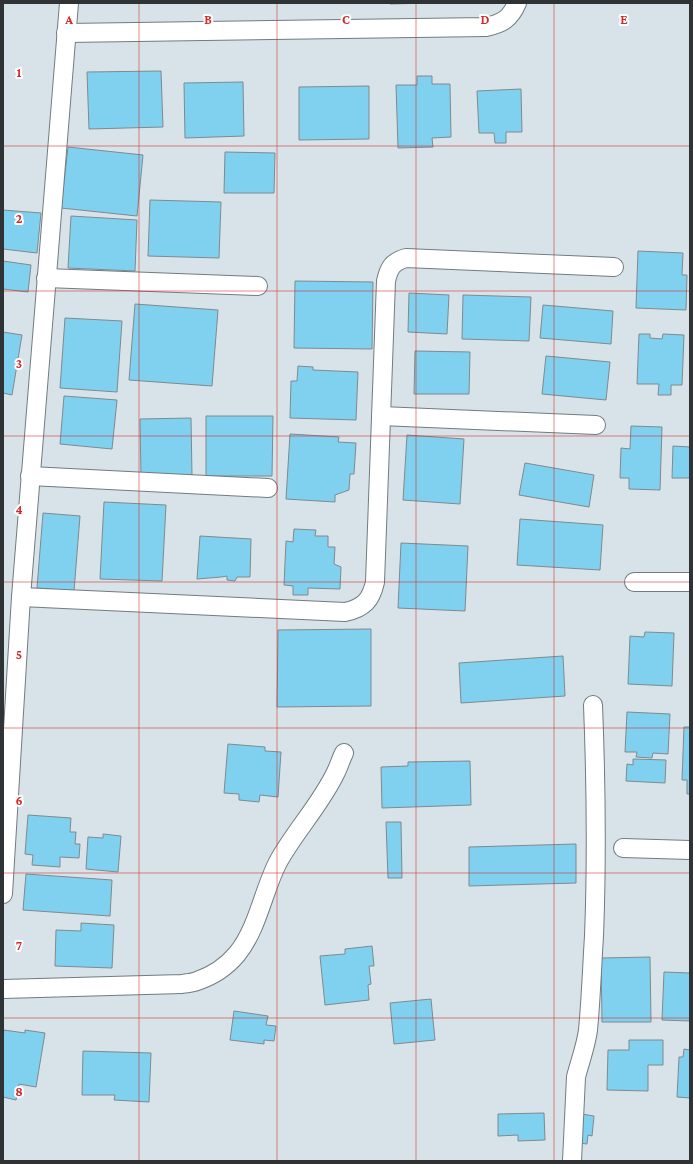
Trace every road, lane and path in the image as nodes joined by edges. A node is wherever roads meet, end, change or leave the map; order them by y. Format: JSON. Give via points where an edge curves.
{"nodes":[{"id":1,"x":69,"y":3,"type":"edge"},
{"id":2,"x":517,"y":3,"type":"edge"},
{"id":3,"x":66,"y":33,"type":"junction"},
{"id":4,"x":614,"y":267,"type":"dead end"},
{"id":5,"x":46,"y":278,"type":"junction"},
{"id":6,"x":258,"y":286,"type":"dead end"},
{"id":7,"x":381,"y":416,"type":"junction"},
{"id":8,"x":596,"y":425,"type":"dead end"},
{"id":9,"x":30,"y":476,"type":"junction"},
{"id":10,"x":268,"y":488,"type":"dead end"},
{"id":11,"x":634,"y":582,"type":"dead end"},
{"id":12,"x":690,"y":582,"type":"edge"},
{"id":13,"x":21,"y":597,"type":"junction"},
{"id":14,"x":593,"y":705,"type":"dead end"},
{"id":15,"x":344,"y":753,"type":"dead end"},
{"id":16,"x":624,"y":848,"type":"dead end"},
{"id":17,"x":690,"y":850,"type":"edge"},
{"id":18,"x":3,"y":894,"type":"edge"},
{"id":19,"x":3,"y":989,"type":"edge"},
{"id":20,"x":572,"y":1161,"type":"edge"}],
"edges":[{"from":1,"to":3,"type":"street"},
{"from":2,"to":3,"type":"street","via":[[510,16],[499,24],[486,27]]},
{"from":3,"to":5,"type":"street"},
{"from":4,"to":7,"type":"street","via":[[406,258],[399,260],[388,271],[386,281]]},
{"from":5,"to":6,"type":"street"},
{"from":5,"to":9,"type":"street"},
{"from":7,"to":8,"type":"street"},
{"from":7,"to":13,"type":"street","via":[[376,582],[365,603],[355,610],[345,612]]},
{"from":9,"to":10,"type":"street"},
{"from":9,"to":13,"type":"street"},
{"from":11,"to":12,"type":"street"},
{"from":13,"to":18,"type":"street"},
{"from":14,"to":20,"type":"street","via":[[597,835],[593,957],[588,1029],[576,1077]]},
{"from":15,"to":19,"type":"street","via":[[324,793],[278,863],[245,943],[236,955],[212,975],[197,982],[182,984]]},
{"from":16,"to":17,"type":"street"}]}
